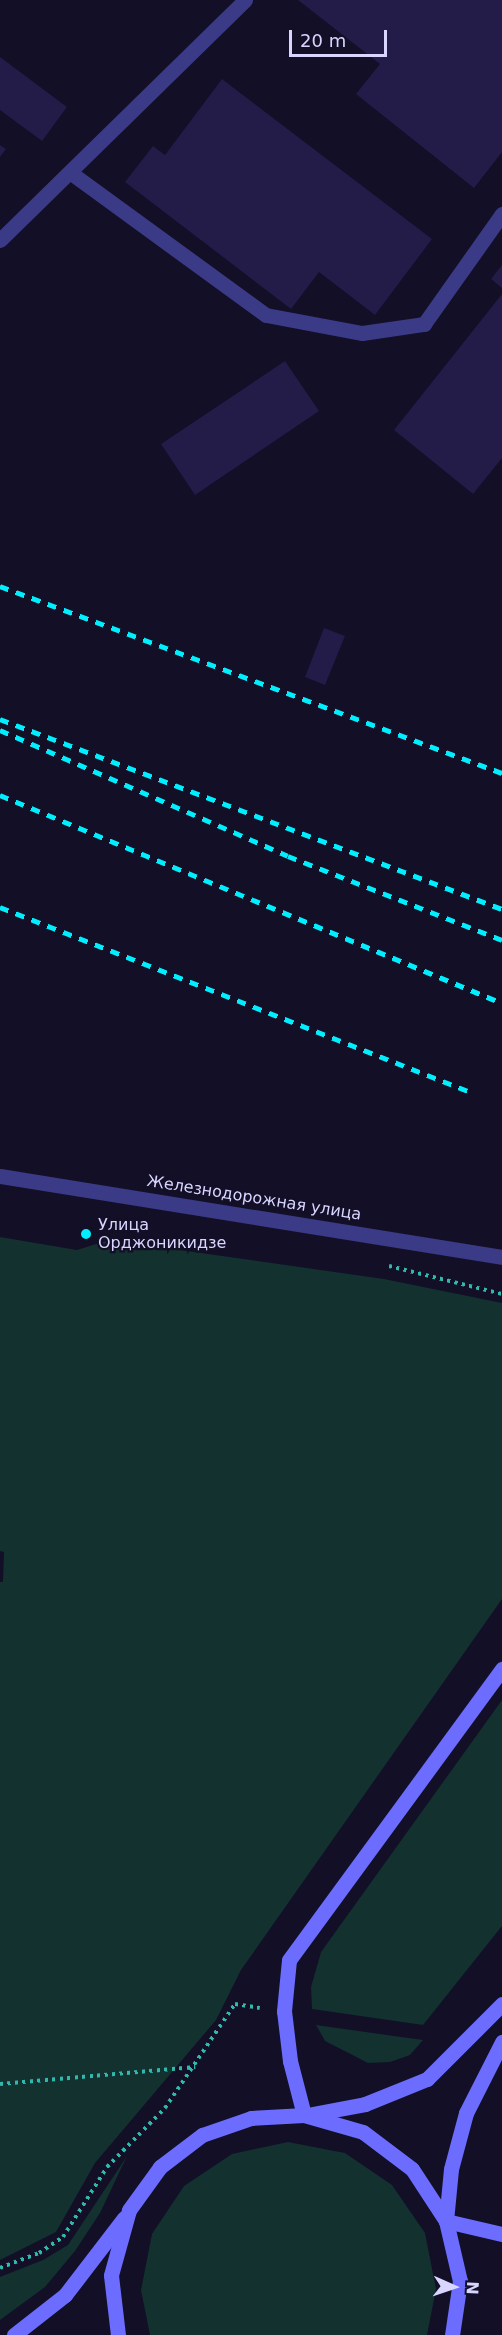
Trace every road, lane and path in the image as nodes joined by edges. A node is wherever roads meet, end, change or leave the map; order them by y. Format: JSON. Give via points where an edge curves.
{"nodes":[{"id":1,"x":245,"y":0,"type":"edge"},
{"id":2,"x":71,"y":172,"type":"junction"},
{"id":3,"x":502,"y":214,"type":"edge"},
{"id":4,"x":0,"y":240,"type":"edge"},
{"id":5,"x":0,"y":1176,"type":"edge"},
{"id":6,"x":502,"y":1257,"type":"edge"},
{"id":7,"x":502,"y":1669,"type":"edge"},
{"id":8,"x":502,"y":2004,"type":"edge"},
{"id":9,"x":284,"y":2011,"type":"junction"},
{"id":10,"x":502,"y":2042,"type":"edge"},
{"id":11,"x":195,"y":2067,"type":"junction"},
{"id":12,"x":0,"y":2085,"type":"edge"},
{"id":13,"x":304,"y":2115,"type":"junction"},
{"id":14,"x":129,"y":2210,"type":"junction"},
{"id":15,"x":446,"y":2221,"type":"junction"},
{"id":16,"x":502,"y":2234,"type":"edge"},
{"id":17,"x":0,"y":2268,"type":"edge"},
{"id":18,"x":14,"y":2335,"type":"edge"},
{"id":19,"x":118,"y":2335,"type":"edge"},
{"id":20,"x":452,"y":2335,"type":"edge"}],
"edges":[{"from":1,"to":2,"type":"street"},
{"from":2,"to":3,"type":"street","via":[[266,315],[362,333],[424,324]]},
{"from":2,"to":4,"type":"street"},
{"from":5,"to":6,"type":"street","name":"Железнодорожная улица"},
{"from":7,"to":9,"type":"main road","via":[[289,1960]]},
{"from":8,"to":13,"type":"main road","via":[[427,2079],[364,2104]]},
{"from":9,"to":11,"type":"path","via":[[235,2004]]},
{"from":9,"to":13,"type":"main road","via":[[290,2061]]},
{"from":10,"to":15,"type":"main road","via":[[466,2113],[451,2169]]},
{"from":11,"to":12,"type":"path"},
{"from":11,"to":17,"type":"path","via":[[165,2108],[108,2167],[63,2236],[39,2253]]},
{"from":13,"to":14,"type":"main road","via":[[251,2118],[201,2135],[160,2168]]},
{"from":13,"to":15,"type":"main road","via":[[363,2132],[412,2169]]},
{"from":14,"to":18,"type":"main road","via":[[65,2295]]},
{"from":14,"to":19,"type":"main road","via":[[111,2275]]},
{"from":15,"to":16,"type":"main road"},
{"from":15,"to":20,"type":"main road","via":[[460,2281]]}]}
